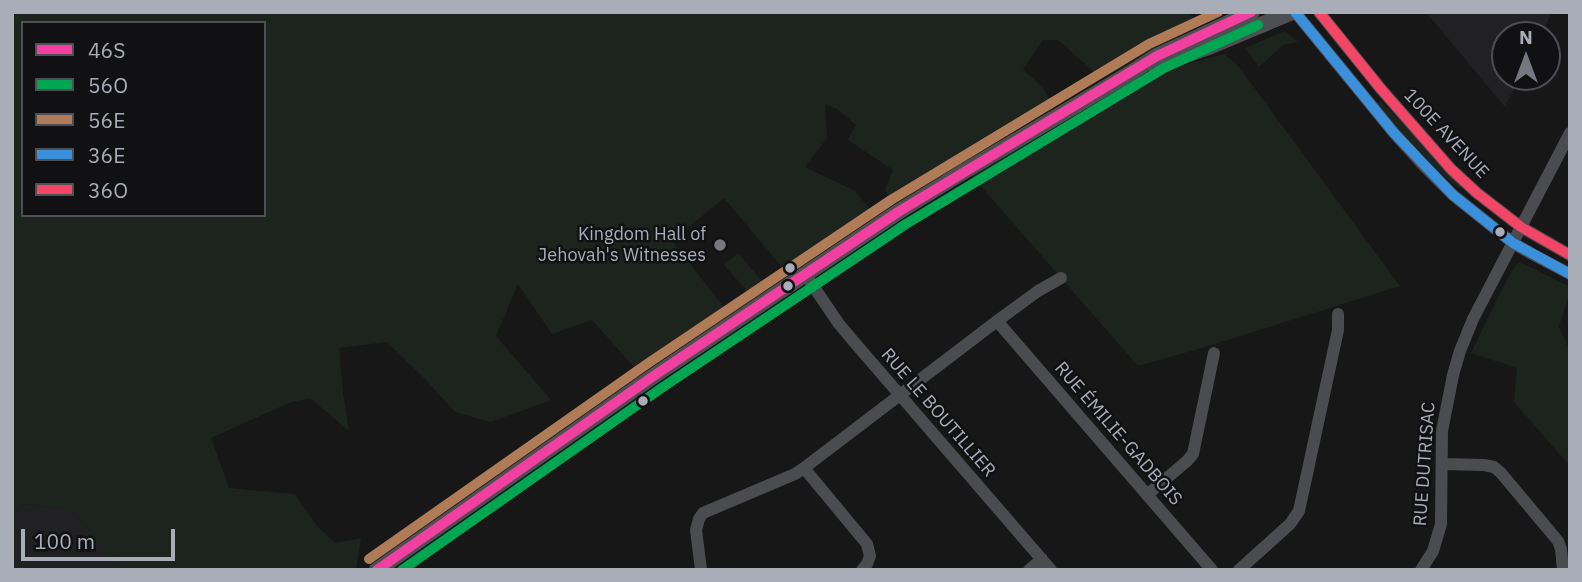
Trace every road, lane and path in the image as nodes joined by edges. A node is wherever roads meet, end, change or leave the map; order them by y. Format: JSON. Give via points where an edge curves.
{"nodes":[{"id":1,"x":1252,"y":12,"type":"edge"},
{"id":2,"x":1293,"y":12,"type":"edge"},
{"id":3,"x":1319,"y":12,"type":"edge"},
{"id":4,"x":1129,"y":74,"type":"junction"},
{"id":5,"x":1570,"y":133,"type":"edge"},
{"id":6,"x":1521,"y":227,"type":"junction"},
{"id":7,"x":1513,"y":243,"type":"junction"},
{"id":8,"x":1570,"y":255,"type":"edge"},
{"id":9,"x":805,"y":274,"type":"junction"},
{"id":10,"x":1570,"y":274,"type":"edge"},
{"id":11,"x":1061,"y":278,"type":"dead end"},
{"id":12,"x":1338,"y":314,"type":"dead end"},
{"id":13,"x":997,"y":321,"type":"junction"},
{"id":14,"x":1214,"y":353,"type":"dead end"},
{"id":15,"x":900,"y":394,"type":"junction"},
{"id":16,"x":1441,"y":464,"type":"junction"},
{"id":17,"x":804,"y":468,"type":"junction"},
{"id":18,"x":1148,"y":494,"type":"junction"},
{"id":19,"x":1042,"y":559,"type":"junction"},
{"id":20,"x":377,"y":570,"type":"edge"},
{"id":21,"x":701,"y":570,"type":"edge"},
{"id":22,"x":862,"y":570,"type":"edge"},
{"id":23,"x":1029,"y":570,"type":"edge"},
{"id":24,"x":1051,"y":570,"type":"edge"},
{"id":25,"x":1212,"y":570,"type":"edge"},
{"id":26,"x":1239,"y":570,"type":"edge"},
{"id":27,"x":1420,"y":570,"type":"edge"},
{"id":28,"x":1563,"y":570,"type":"edge"}],
"edges":[{"from":1,"to":4,"type":"main road"},
{"from":2,"to":4,"type":"main road"},
{"from":2,"to":7,"type":"street","name":"100E AVENUE","via":[[1430,172]]},
{"from":3,"to":6,"type":"street","name":"100E AVENUE","via":[[1438,155]]},
{"from":4,"to":9,"type":"main road","via":[[945,183]]},
{"from":5,"to":6,"type":"street","name":"RUE DUTRISAC"},
{"from":6,"to":7,"type":"street","name":"RUE DUTRISAC"},
{"from":6,"to":8,"type":"street","name":"100E AVENUE"},
{"from":7,"to":10,"type":"street","name":"100E AVENUE"},
{"from":7,"to":16,"type":"street","name":"RUE DUTRISAC","via":[[1473,319],[1452,375]]},
{"from":9,"to":15,"type":"street","name":"RUE LE BOUTILLIER","via":[[839,324]]},
{"from":9,"to":20,"type":"main road"},
{"from":11,"to":13,"type":"street"},
{"from":12,"to":26,"type":"street","via":[[1299,511]]},
{"from":13,"to":15,"type":"street"},
{"from":13,"to":18,"type":"street","name":"RUE ÉMILIE-GADBOIS"},
{"from":14,"to":18,"type":"street","via":[[1193,454]]},
{"from":15,"to":17,"type":"street"},
{"from":15,"to":19,"type":"street","name":"RUE LE BOUTILLIER"},
{"from":16,"to":27,"type":"street","name":"RUE DUTRISAC","via":[[1441,524],[1433,551]]},
{"from":16,"to":28,"type":"street","via":[[1483,465],[1501,473],[1558,541]]},
{"from":17,"to":21,"type":"street","via":[[703,513],[696,530]]},
{"from":17,"to":22,"type":"street","via":[[867,544],[870,556]]},
{"from":18,"to":25,"type":"street","name":"RUE ÉMILIE-GADBOIS"},
{"from":19,"to":23,"type":"street"},
{"from":19,"to":24,"type":"street","name":"RUE LE BOUTILLIER"}]}
